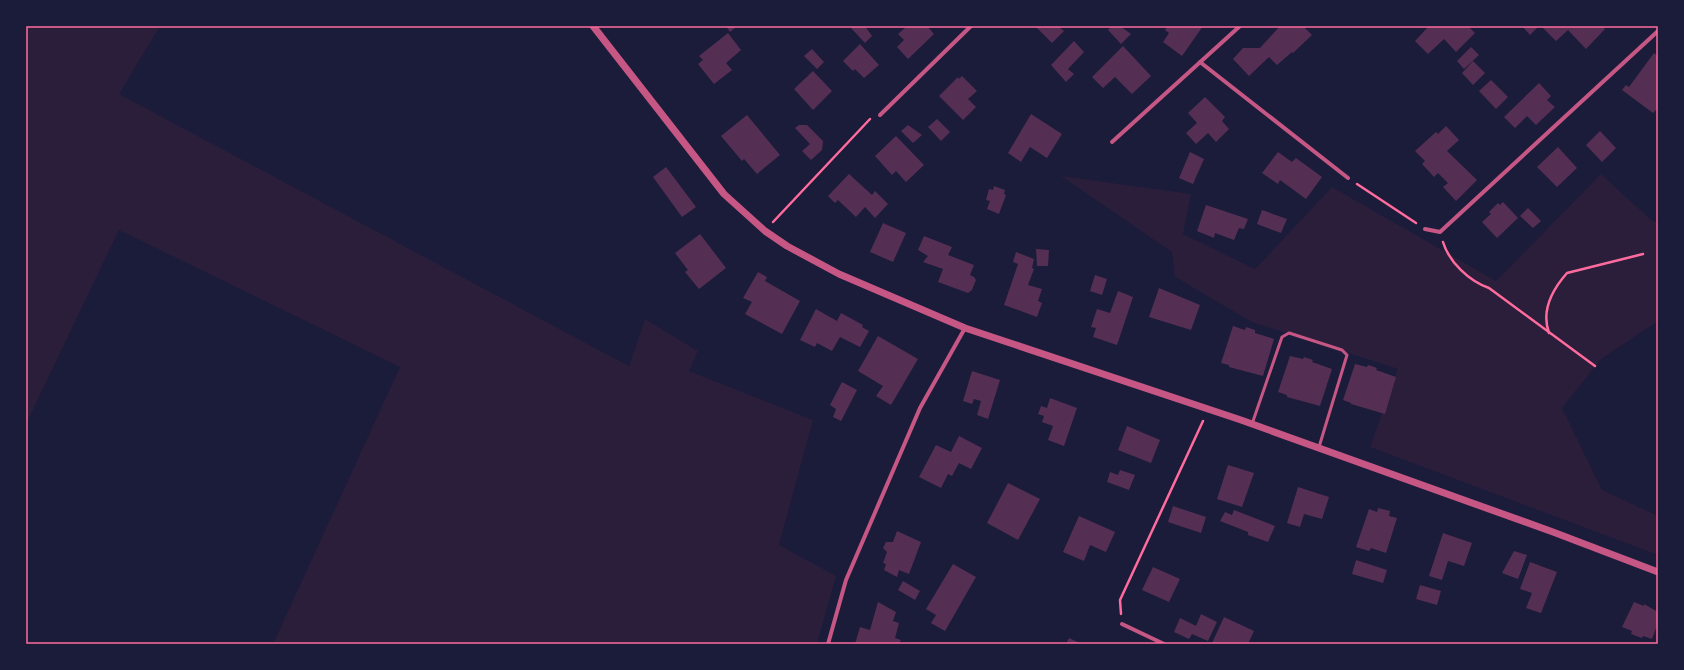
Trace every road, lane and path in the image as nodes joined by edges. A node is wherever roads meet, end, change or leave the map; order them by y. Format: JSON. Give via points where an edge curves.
{"nodes":[{"id":1,"x":593,"y":26,"type":"edge"},
{"id":2,"x":971,"y":26,"type":"edge"},
{"id":3,"x":1240,"y":26,"type":"edge"},
{"id":4,"x":1658,"y":31,"type":"edge"},
{"id":5,"x":1200,"y":62,"type":"junction"},
{"id":6,"x":880,"y":115,"type":"joint"},
{"id":7,"x":1112,"y":142,"type":"dead end"},
{"id":8,"x":1348,"y":178,"type":"joint"},
{"id":9,"x":1425,"y":229,"type":"joint"},
{"id":10,"x":765,"y":231,"type":"junction"},
{"id":11,"x":1440,"y":232,"type":"junction"},
{"id":12,"x":1643,"y":254,"type":"dead end"},
{"id":13,"x":965,"y":328,"type":"junction"},
{"id":14,"x":1550,"y":333,"type":"junction"},
{"id":15,"x":1595,"y":366,"type":"dead end"},
{"id":16,"x":1209,"y":409,"type":"junction"},
{"id":17,"x":1252,"y":424,"type":"junction"},
{"id":18,"x":1319,"y":448,"type":"junction"},
{"id":19,"x":1658,"y":572,"type":"edge"},
{"id":20,"x":1122,"y":624,"type":"joint"},
{"id":21,"x":828,"y":644,"type":"edge"},
{"id":22,"x":1164,"y":644,"type":"edge"}],
"edges":[{"from":1,"to":10,"type":"street","via":[[724,194]]},
{"from":2,"to":6,"type":"street"},
{"from":3,"to":5,"type":"street"},
{"from":4,"to":11,"type":"street"},
{"from":5,"to":7,"type":"street"},
{"from":5,"to":8,"type":"street"},
{"from":6,"to":10,"type":"path","via":[[868,120]]},
{"from":8,"to":9,"type":"path"},
{"from":9,"to":11,"type":"street"},
{"from":10,"to":13,"type":"street","via":[[839,274]]},
{"from":11,"to":14,"type":"path","via":[[1446,252],[1476,284],[1489,288]]},
{"from":12,"to":14,"type":"path","via":[[1567,273],[1560,281],[1545,312],[1545,323]]},
{"from":13,"to":16,"type":"street"},
{"from":13,"to":21,"type":"street","via":[[920,408],[846,580]]},
{"from":14,"to":15,"type":"path"},
{"from":16,"to":17,"type":"street"},
{"from":16,"to":20,"type":"path","via":[[1120,600]]},
{"from":17,"to":18,"type":"street"},
{"from":17,"to":18,"type":"lane","via":[[1282,337],[1289,334],[1342,350],[1347,355]]},
{"from":18,"to":19,"type":"street"},
{"from":20,"to":22,"type":"street"}]}
